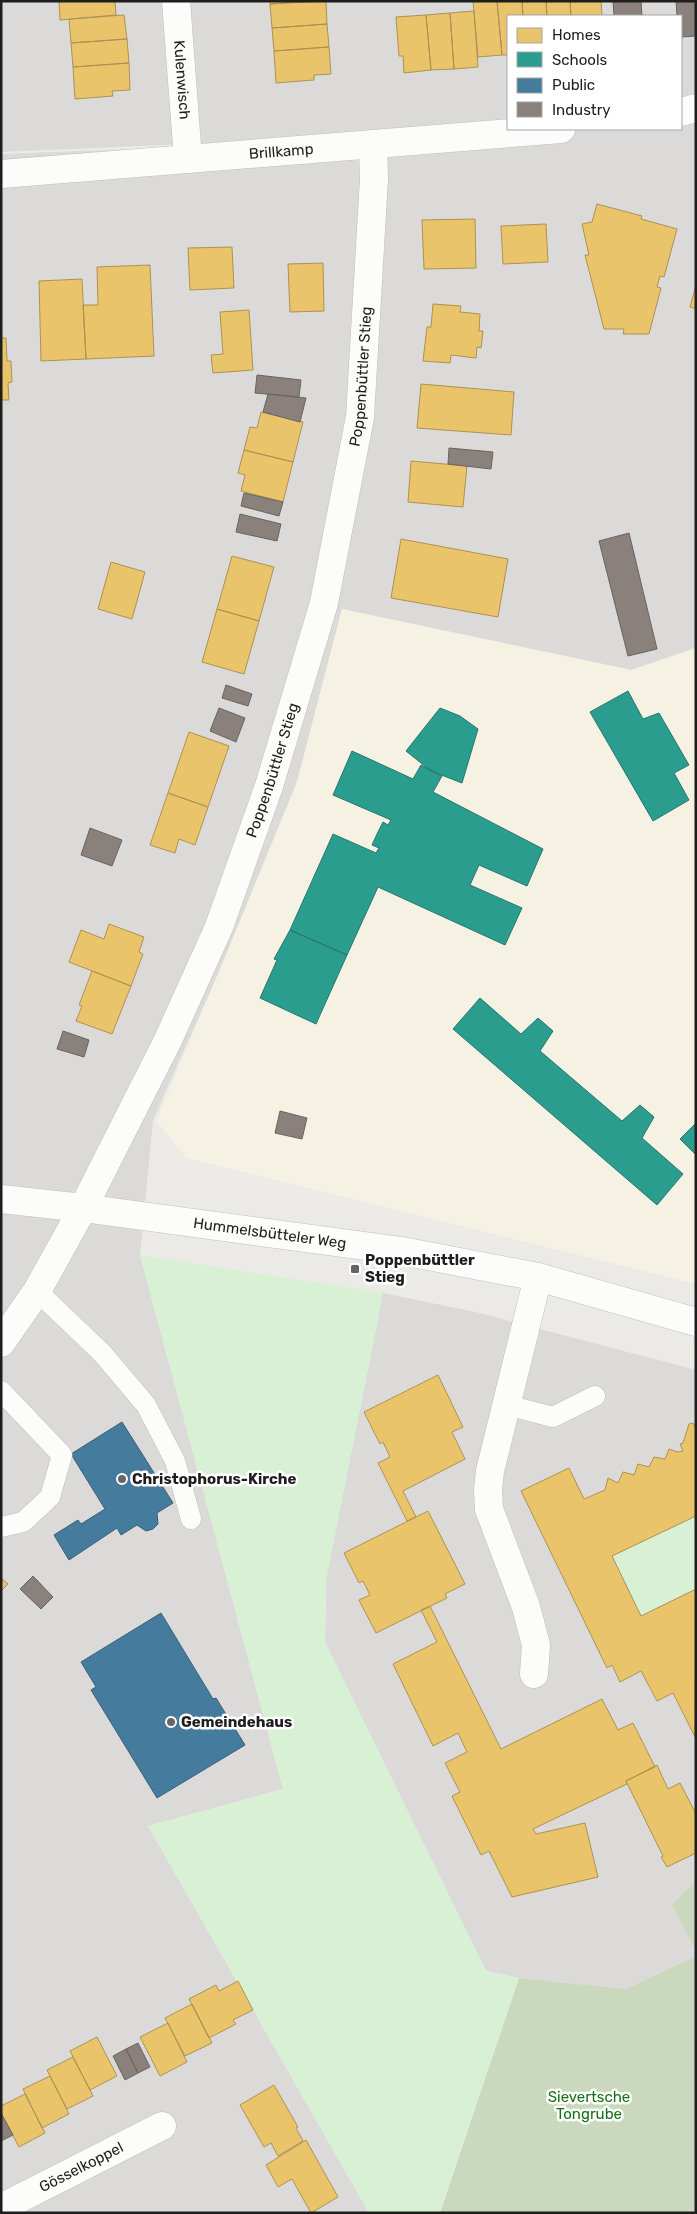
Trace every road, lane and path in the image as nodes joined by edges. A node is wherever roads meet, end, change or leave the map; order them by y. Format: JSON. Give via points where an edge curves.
{"nodes":[{"id":1,"x":176,"y":1,"type":"edge"},
{"id":2,"x":696,"y":108,"type":"edge"},
{"id":3,"x":682,"y":112,"type":"edge"},
{"id":4,"x":549,"y":130,"type":"edge"},
{"id":5,"x":373,"y":145,"type":"junction"},
{"id":6,"x":188,"y":159,"type":"junction"},
{"id":7,"x":1,"y":174,"type":"edge"},
{"id":8,"x":1,"y":1199,"type":"edge"},
{"id":9,"x":83,"y":1208,"type":"junction"},
{"id":10,"x":538,"y":1277,"type":"junction"},
{"id":11,"x":37,"y":1291,"type":"junction"},
{"id":12,"x":696,"y":1322,"type":"edge"},
{"id":13,"x":1,"y":1343,"type":"edge"},
{"id":14,"x":1,"y":1391,"type":"edge"},
{"id":15,"x":595,"y":1396,"type":"dead end"},
{"id":16,"x":506,"y":1405,"type":"junction"},
{"id":17,"x":191,"y":1519,"type":"dead end"},
{"id":18,"x":1,"y":1527,"type":"edge"},
{"id":19,"x":534,"y":1674,"type":"dead end"},
{"id":20,"x":162,"y":2126,"type":"dead end"},
{"id":21,"x":1,"y":2208,"type":"edge"}],
"edges":[{"from":1,"to":6,"type":"street","name":"Kulenwisch"},
{"from":2,"to":3,"type":"street"},
{"from":4,"to":5,"type":"street","name":"Brillkamp"},
{"from":5,"to":6,"type":"street","name":"Brillkamp"},
{"from":5,"to":9,"type":"street","name":"Poppenbüttler Stieg","via":[[374,179],[360,418],[324,603],[269,786],[219,928],[168,1040]]},
{"from":6,"to":7,"type":"street","name":"Brillkamp"},
{"from":8,"to":9,"type":"street","name":"Hummelsbütteler Weg"},
{"from":9,"to":10,"type":"street","name":"Hummelsbütteler Weg","via":[[402,1251]]},
{"from":9,"to":11,"type":"street","name":"Poppenbüttler Stieg"},
{"from":10,"to":12,"type":"street","name":"Hummelsbütteler Weg"},
{"from":10,"to":16,"type":"street"},
{"from":11,"to":13,"type":"street","name":"Poppenbüttler Stieg"},
{"from":11,"to":17,"type":"lane","via":[[102,1353],[146,1405],[175,1461]]},
{"from":14,"to":18,"type":"lane","via":[[62,1456],[50,1497],[23,1522]]},
{"from":15,"to":16,"type":"lane","via":[[553,1417]]},
{"from":16,"to":19,"type":"street","via":[[490,1471],[489,1509],[526,1606],[536,1645]]},
{"from":20,"to":21,"type":"street","name":"Gösselkoppel"}]}
